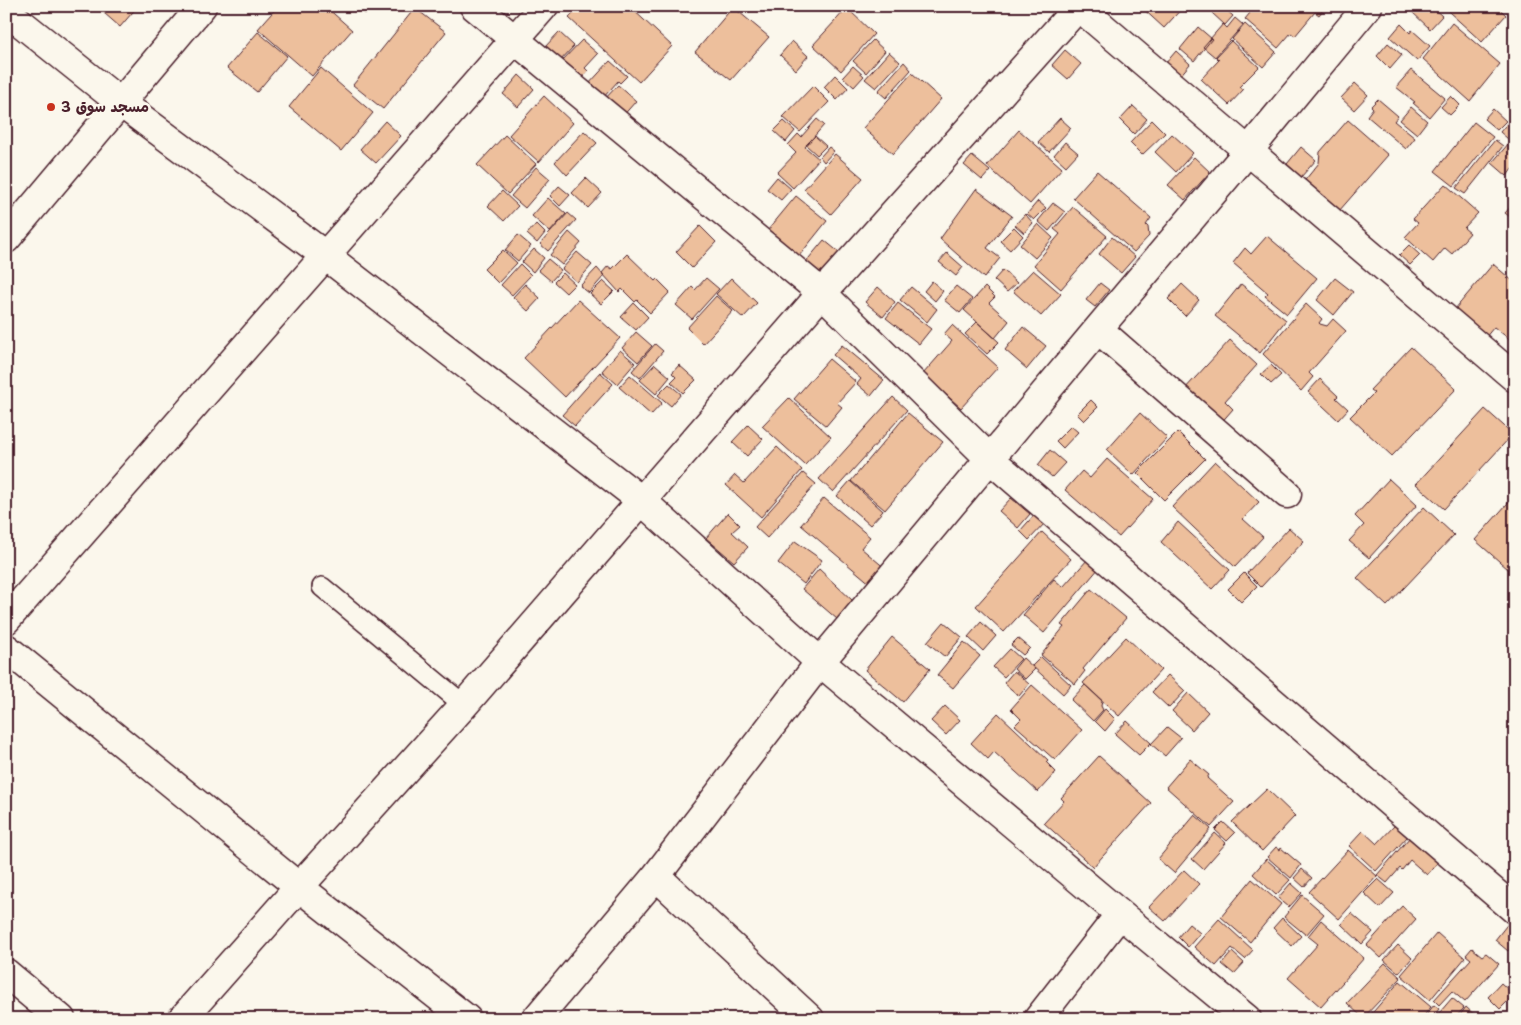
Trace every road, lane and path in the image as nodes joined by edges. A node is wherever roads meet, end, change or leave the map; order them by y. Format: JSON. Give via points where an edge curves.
{"nodes":[{"id":1,"x":202,"y":6,"type":"edge"},
{"id":2,"x":474,"y":6,"type":"edge"},
{"id":3,"x":544,"y":6,"type":"edge"},
{"id":4,"x":1078,"y":6,"type":"edge"},
{"id":5,"x":1368,"y":6,"type":"edge"},
{"id":6,"x":6,"y":11,"type":"edge"},
{"id":7,"x":515,"y":39,"type":"junction"},
{"id":8,"x":121,"y":103,"type":"junction"},
{"id":9,"x":1249,"y":150,"type":"junction"},
{"id":10,"x":6,"y":239,"type":"edge"},
{"id":11,"x":326,"y":256,"type":"junction"},
{"id":12,"x":822,"y":293,"type":"junction"},
{"id":13,"x":1098,"y":329,"type":"junction"},
{"id":14,"x":1515,"y":378,"type":"edge"},
{"id":15,"x":990,"y":459,"type":"junction"},
{"id":16,"x":1287,"y":494,"type":"dead end"},
{"id":17,"x":641,"y":500,"type":"junction"},
{"id":18,"x":322,"y":587,"type":"dead end"},
{"id":19,"x":6,"y":620,"type":"edge"},
{"id":20,"x":6,"y":648,"type":"edge"},
{"id":21,"x":820,"y":662,"type":"junction"},
{"id":22,"x":464,"y":705,"type":"junction"},
{"id":23,"x":656,"y":876,"type":"junction"},
{"id":24,"x":299,"y":887,"type":"junction"},
{"id":25,"x":1515,"y":910,"type":"edge"},
{"id":26,"x":1120,"y":914,"type":"junction"},
{"id":27,"x":6,"y":973,"type":"edge"},
{"id":28,"x":61,"y":1019,"type":"edge"},
{"id":29,"x":182,"y":1019,"type":"edge"},
{"id":30,"x":467,"y":1019,"type":"edge"},
{"id":31,"x":536,"y":1019,"type":"edge"},
{"id":32,"x":810,"y":1019,"type":"edge"},
{"id":33,"x":1038,"y":1019,"type":"edge"},
{"id":34,"x":1247,"y":1019,"type":"edge"}],
"edges":[{"from":1,"to":8,"type":"street"},
{"from":2,"to":7,"type":"street"},
{"from":3,"to":7,"type":"street"},
{"from":4,"to":9,"type":"street"},
{"from":4,"to":12,"type":"street"},
{"from":5,"to":9,"type":"street"},
{"from":6,"to":8,"type":"street"},
{"from":7,"to":11,"type":"street"},
{"from":7,"to":12,"type":"street"},
{"from":8,"to":10,"type":"street"},
{"from":8,"to":11,"type":"street"},
{"from":9,"to":13,"type":"street"},
{"from":9,"to":14,"type":"street"},
{"from":11,"to":17,"type":"street"},
{"from":11,"to":19,"type":"street"},
{"from":12,"to":15,"type":"street"},
{"from":12,"to":17,"type":"street"},
{"from":13,"to":15,"type":"street"},
{"from":13,"to":16,"type":"street"},
{"from":15,"to":21,"type":"street"},
{"from":15,"to":25,"type":"street"},
{"from":17,"to":21,"type":"street"},
{"from":17,"to":22,"type":"street"},
{"from":18,"to":22,"type":"lane"},
{"from":20,"to":24,"type":"street"},
{"from":21,"to":23,"type":"street"},
{"from":21,"to":26,"type":"street"},
{"from":22,"to":24,"type":"street"},
{"from":23,"to":31,"type":"street"},
{"from":23,"to":32,"type":"street"},
{"from":24,"to":29,"type":"street"},
{"from":24,"to":30,"type":"street"},
{"from":26,"to":33,"type":"street"},
{"from":26,"to":34,"type":"street"},
{"from":27,"to":28,"type":"street"}]}
